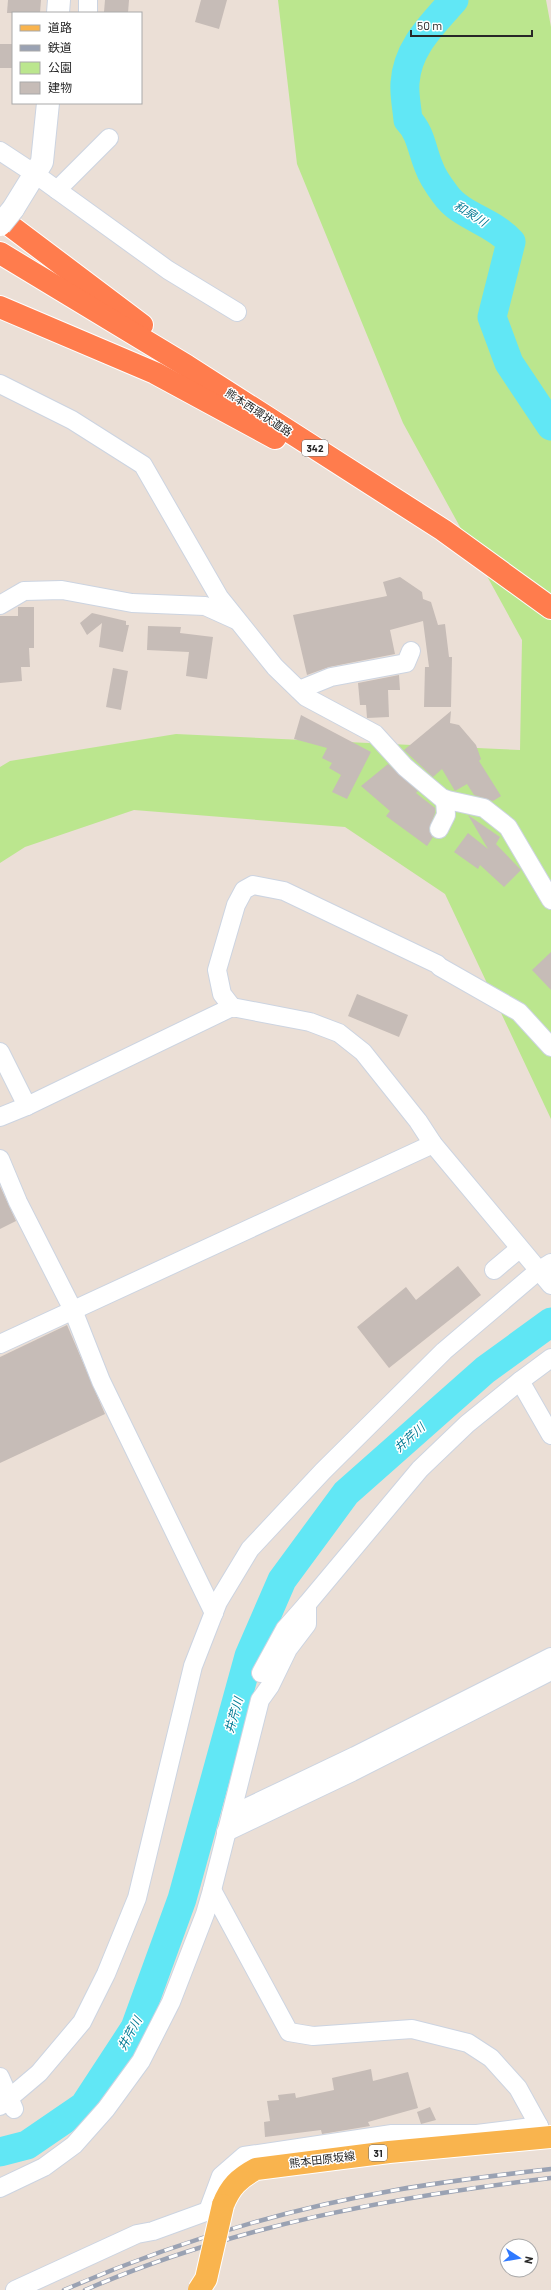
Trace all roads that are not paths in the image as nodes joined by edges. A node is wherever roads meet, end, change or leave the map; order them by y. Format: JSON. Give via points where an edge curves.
{"nodes":[{"id":1,"x":59,"y":0,"type":"edge"},
{"id":2,"x":88,"y":0,"type":"edge"},
{"id":3,"x":58,"y":12,"type":"edge"},
{"id":4,"x":88,"y":12,"type":"edge"},
{"id":5,"x":48,"y":104,"type":"edge"},
{"id":6,"x":109,"y":138,"type":"dead end"},
{"id":7,"x":0,"y":151,"type":"edge"},
{"id":8,"x":35,"y":174,"type":"junction"},
{"id":9,"x":57,"y":190,"type":"junction"},
{"id":10,"x":4,"y":218,"type":"edge"},
{"id":11,"x":0,"y":253,"type":"edge"},
{"id":12,"x":0,"y":307,"type":"edge"},
{"id":13,"x":237,"y":312,"type":"dead end"},
{"id":14,"x":187,"y":366,"type":"junction"},
{"id":15,"x":0,"y":384,"type":"edge"},
{"id":16,"x":443,"y":530,"type":"junction"},
{"id":17,"x":0,"y":605,"type":"edge"},
{"id":18,"x":551,"y":608,"type":"edge"},
{"id":19,"x":239,"y":622,"type":"junction"},
{"id":20,"x":411,"y":651,"type":"dead end"},
{"id":21,"x":299,"y":690,"type":"junction"},
{"id":22,"x":445,"y":799,"type":"junction"},
{"id":23,"x":439,"y":829,"type":"dead end"},
{"id":24,"x":551,"y":900,"type":"edge"},
{"id":25,"x":232,"y":1007,"type":"junction"},
{"id":26,"x":551,"y":1047,"type":"edge"},
{"id":27,"x":0,"y":1052,"type":"edge"},
{"id":28,"x":27,"y":1106,"type":"junction"},
{"id":29,"x":0,"y":1117,"type":"edge"},
{"id":30,"x":434,"y":1144,"type":"junction"},
{"id":31,"x":0,"y":1159,"type":"edge"},
{"id":32,"x":520,"y":1249,"type":"junction"},
{"id":33,"x":545,"y":1267,"type":"edge"},
{"id":34,"x":494,"y":1270,"type":"dead end"},
{"id":35,"x":551,"y":1285,"type":"edge"},
{"id":36,"x":73,"y":1310,"type":"junction"},
{"id":37,"x":0,"y":1344,"type":"edge"},
{"id":38,"x":551,"y":1358,"type":"edge"},
{"id":39,"x":520,"y":1381,"type":"junction"},
{"id":40,"x":551,"y":1435,"type":"edge"},
{"id":41,"x":307,"y":1604,"type":"junction"},
{"id":42,"x":214,"y":1613,"type":"junction"},
{"id":43,"x":551,"y":1656,"type":"edge"},
{"id":44,"x":551,"y":1671,"type":"edge"},
{"id":45,"x":261,"y":1673,"type":"dead end"},
{"id":46,"x":230,"y":1815,"type":"junction"},
{"id":47,"x":226,"y":1832,"type":"junction"},
{"id":48,"x":212,"y":1890,"type":"junction"},
{"id":49,"x":0,"y":2077,"type":"edge"},
{"id":50,"x":8,"y":2105,"type":"edge"},
{"id":51,"x":543,"y":2134,"type":"edge"},
{"id":52,"x":0,"y":2188,"type":"edge"},
{"id":53,"x":15,"y":2290,"type":"edge"},
{"id":54,"x":199,"y":2290,"type":"edge"}],
"edges":[{"from":1,"to":3,"type":"street"},
{"from":2,"to":4,"type":"street"},
{"from":5,"to":8,"type":"street","via":[[42,162]]},
{"from":6,"to":9,"type":"street"},
{"from":7,"to":8,"type":"street"},
{"from":8,"to":9,"type":"street"},
{"from":8,"to":10,"type":"street"},
{"from":9,"to":13,"type":"street","via":[[168,270]]},
{"from":10,"to":14,"type":"highway","via":[[136,319]]},
{"from":11,"to":14,"type":"highway","name":"熊本西環状道路","number":"342"},
{"from":12,"to":16,"type":"highway","via":[[156,373]]},
{"from":14,"to":16,"type":"highway","name":"熊本西環状道路","number":"342"},
{"from":15,"to":19,"type":"street","via":[[72,420],[143,465],[219,597]]},
{"from":16,"to":18,"type":"highway","name":"熊本西環状道路","number":"342"},
{"from":17,"to":19,"type":"street","via":[[24,591],[62,590],[132,603],[205,606]]},
{"from":19,"to":21,"type":"street","via":[[275,667]]},
{"from":20,"to":21,"type":"street","via":[[406,664],[331,678]]},
{"from":21,"to":22,"type":"street","via":[[306,697],[375,734],[405,767]]},
{"from":22,"to":23,"type":"street","via":[[446,815]]},
{"from":22,"to":24,"type":"street","via":[[484,808],[508,827]]},
{"from":25,"to":26,"type":"street","via":[[222,994],[217,970],[236,905],[244,890],[253,885],[265,886],[284,891],[437,964],[519,1012]]},
{"from":25,"to":28,"type":"street"},
{"from":25,"to":30,"type":"street","via":[[310,1022],[339,1033],[362,1052]]},
{"from":27,"to":28,"type":"street"},
{"from":28,"to":29,"type":"street"},
{"from":30,"to":32,"type":"street"},
{"from":30,"to":36,"type":"street"},
{"from":31,"to":36,"type":"street","via":[[18,1202]]},
{"from":32,"to":33,"type":"street"},
{"from":32,"to":34,"type":"street"},
{"from":33,"to":35,"type":"street"},
{"from":33,"to":42,"type":"street","via":[[444,1351],[323,1471],[250,1549]]},
{"from":36,"to":37,"type":"street"},
{"from":36,"to":42,"type":"street","via":[[101,1381]]},
{"from":38,"to":39,"type":"street"},
{"from":39,"to":40,"type":"street"},
{"from":39,"to":41,"type":"street","via":[[467,1424],[420,1469]]},
{"from":41,"to":45,"type":"street","via":[[285,1629]]},
{"from":41,"to":46,"type":"street","via":[[307,1624],[288,1650],[260,1700]]},
{"from":42,"to":50,"type":"street","via":[[193,1666],[137,1898],[106,1974],[82,2022],[40,2073]]},
{"from":43,"to":46,"type":"street","via":[[355,1756]]},
{"from":44,"to":47,"type":"street","via":[[352,1772]]},
{"from":46,"to":47,"type":"street"},
{"from":47,"to":48,"type":"street"},
{"from":48,"to":51,"type":"street","via":[[290,2032],[313,2036],[412,2029],[468,2043],[491,2058],[518,2088]]},
{"from":48,"to":52,"type":"street","via":[[171,2002],[141,2061],[106,2109],[74,2145],[44,2167]]},
{"from":49,"to":50,"type":"street"},
{"from":51,"to":53,"type":"street","via":[[392,2134],[244,2156],[221,2176],[208,2211],[138,2234]]},
{"from":51,"to":54,"type":"main road","name":"熊本田原坂線","number":"31","bridge":true,"via":[[256,2169],[239,2178],[228,2192],[206,2279]]}]}
